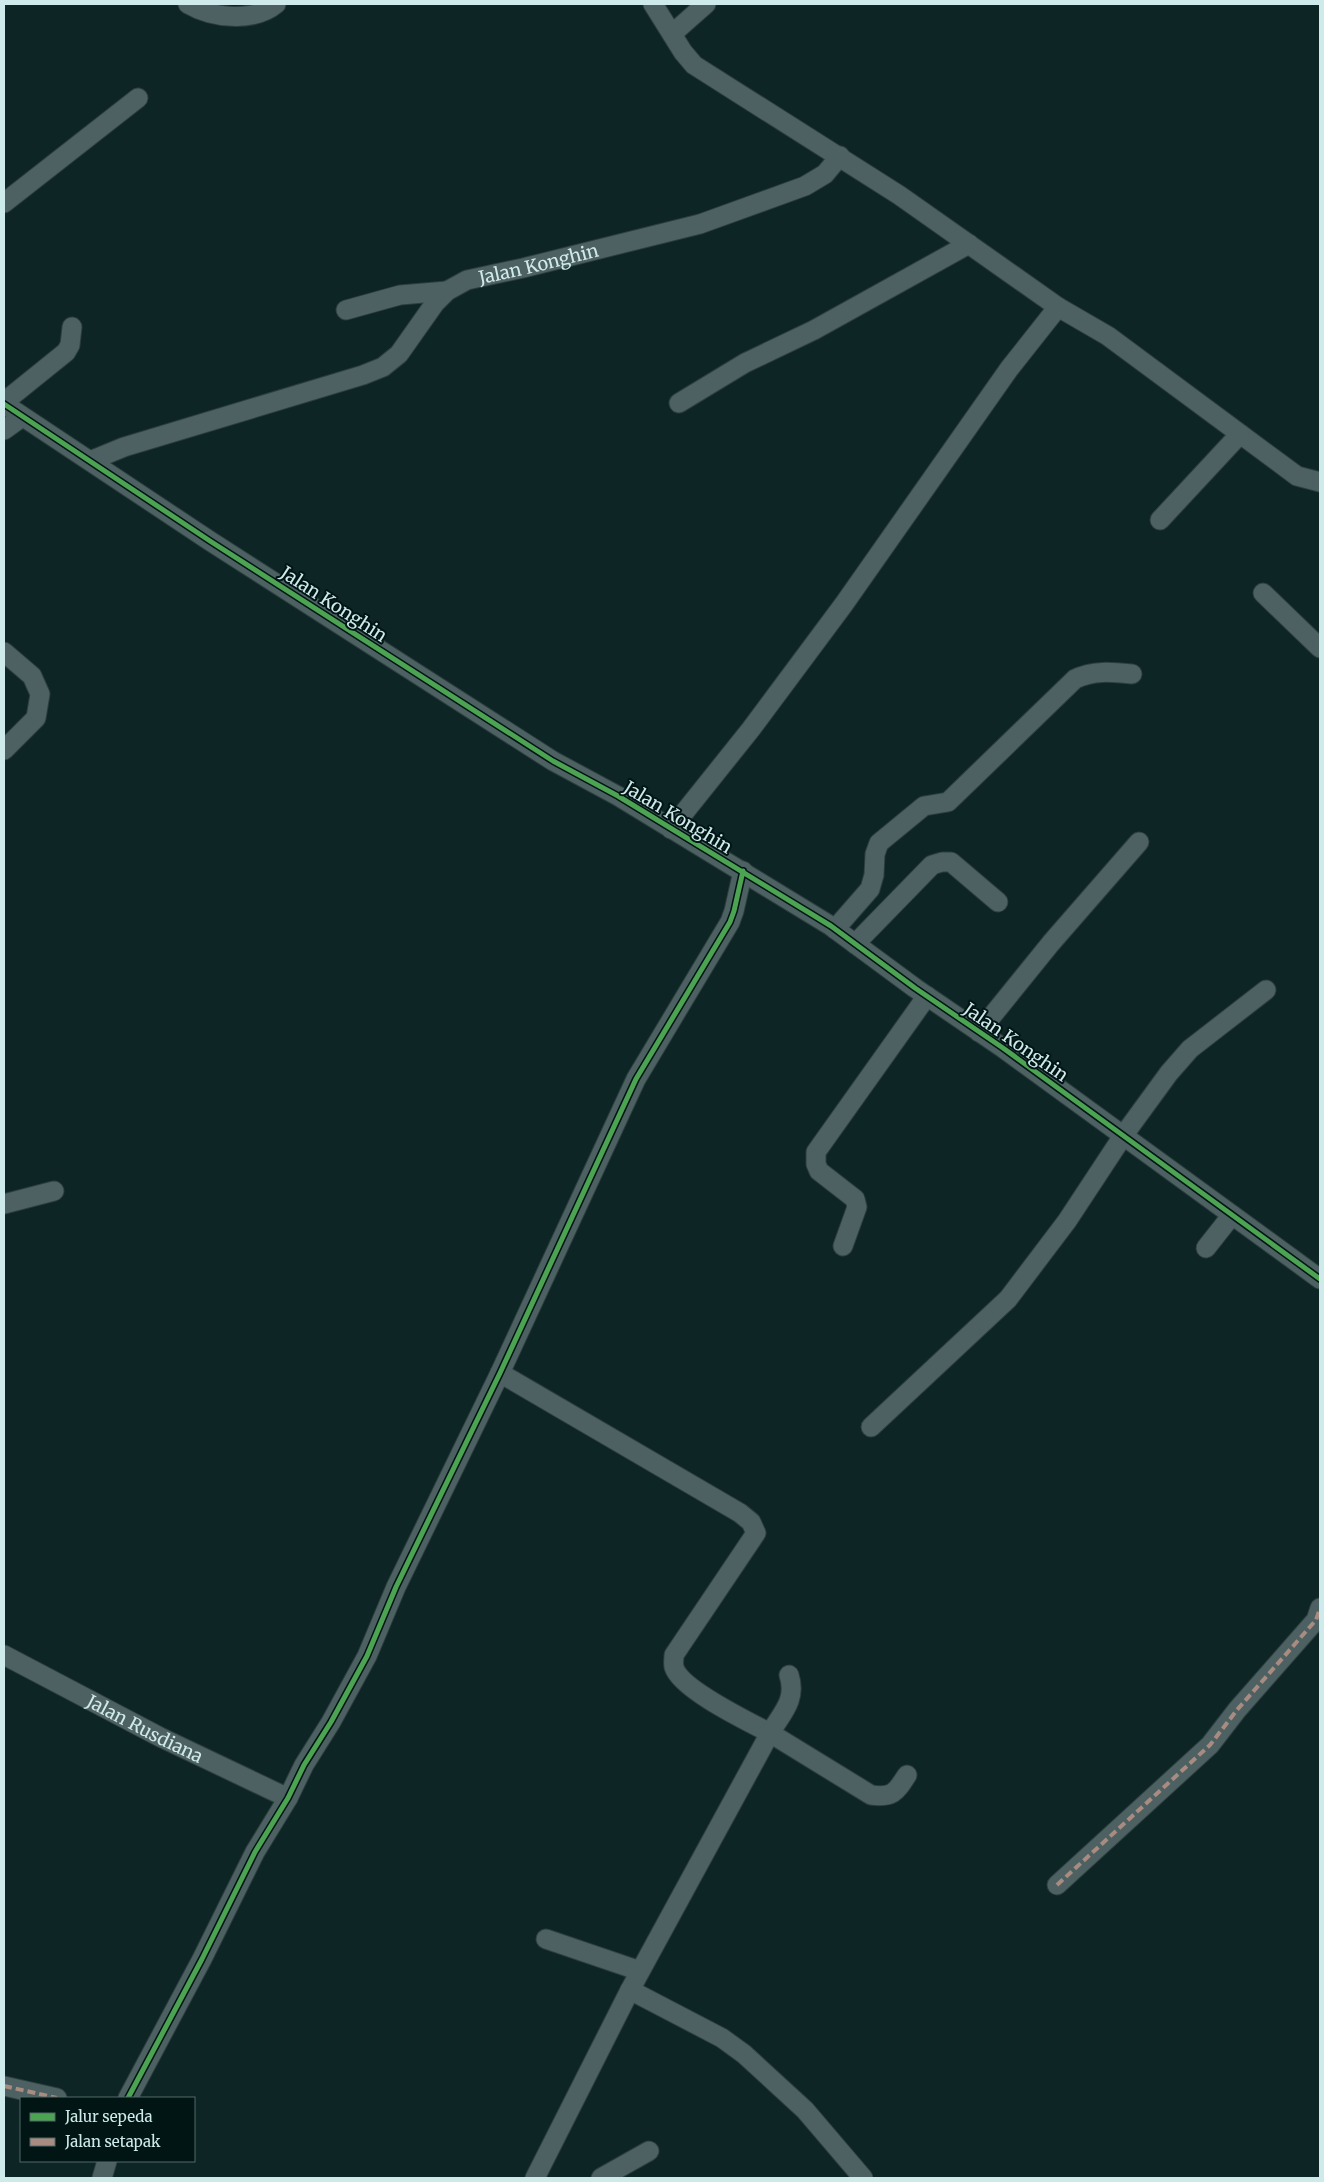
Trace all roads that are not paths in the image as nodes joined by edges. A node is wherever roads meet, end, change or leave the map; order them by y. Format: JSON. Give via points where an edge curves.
{"nodes":[{"id":1,"x":188,"y":4,"type":"edge"},
{"id":2,"x":276,"y":4,"type":"edge"},
{"id":3,"x":653,"y":4,"type":"edge"},
{"id":4,"x":706,"y":4,"type":"edge"},
{"id":5,"x":672,"y":34,"type":"junction"},
{"id":6,"x":138,"y":98,"type":"dead end"},
{"id":7,"x":840,"y":156,"type":"junction"},
{"id":8,"x":4,"y":203,"type":"edge"},
{"id":9,"x":969,"y":244,"type":"junction"},
{"id":10,"x":447,"y":291,"type":"junction"},
{"id":11,"x":1058,"y":307,"type":"junction"},
{"id":12,"x":346,"y":310,"type":"dead end"},
{"id":13,"x":72,"y":327,"type":"dead end"},
{"id":14,"x":4,"y":403,"type":"edge"},
{"id":15,"x":679,"y":403,"type":"dead end"},
{"id":16,"x":22,"y":417,"type":"junction"},
{"id":17,"x":4,"y":430,"type":"edge"},
{"id":18,"x":1240,"y":434,"type":"junction"},
{"id":19,"x":90,"y":461,"type":"junction"},
{"id":20,"x":1320,"y":482,"type":"edge"},
{"id":21,"x":1160,"y":520,"type":"dead end"},
{"id":22,"x":1262,"y":592,"type":"dead end"},
{"id":23,"x":1320,"y":648,"type":"edge"},
{"id":24,"x":4,"y":652,"type":"edge"},
{"id":25,"x":1132,"y":674,"type":"dead end"},
{"id":26,"x":4,"y":750,"type":"edge"},
{"id":27,"x":671,"y":829,"type":"junction"},
{"id":28,"x":1139,"y":842,"type":"dead end"},
{"id":29,"x":742,"y":871,"type":"junction"},
{"id":30,"x":998,"y":902,"type":"dead end"},
{"id":31,"x":835,"y":929,"type":"junction"},
{"id":32,"x":855,"y":944,"type":"junction"},
{"id":33,"x":1266,"y":990,"type":"dead end"},
{"id":34,"x":927,"y":996,"type":"junction"},
{"id":35,"x":979,"y":1032,"type":"junction"},
{"id":36,"x":1123,"y":1136,"type":"junction"},
{"id":37,"x":54,"y":1191,"type":"dead end"},
{"id":38,"x":4,"y":1204,"type":"edge"},
{"id":39,"x":1232,"y":1215,"type":"junction"},
{"id":40,"x":843,"y":1246,"type":"dead end"},
{"id":41,"x":1206,"y":1248,"type":"dead end"},
{"id":42,"x":1320,"y":1279,"type":"edge"},
{"id":43,"x":500,"y":1373,"type":"junction"},
{"id":44,"x":871,"y":1427,"type":"dead end"},
{"id":45,"x":1319,"y":1616,"type":"edge"},
{"id":46,"x":4,"y":1655,"type":"edge"},
{"id":47,"x":789,"y":1675,"type":"dead end"},
{"id":48,"x":770,"y":1734,"type":"junction"},
{"id":49,"x":907,"y":1775,"type":"dead end"},
{"id":50,"x":288,"y":1798,"type":"junction"},
{"id":51,"x":1057,"y":1885,"type":"dead end"},
{"id":52,"x":546,"y":1939,"type":"dead end"},
{"id":53,"x":640,"y":1971,"type":"junction"},
{"id":54,"x":630,"y":1990,"type":"junction"},
{"id":55,"x":4,"y":2086,"type":"edge"},
{"id":56,"x":53,"y":2097,"type":"edge"},
{"id":57,"x":129,"y":2097,"type":"edge"},
{"id":58,"x":649,"y":2151,"type":"dead end"},
{"id":59,"x":107,"y":2162,"type":"edge"},
{"id":60,"x":102,"y":2178,"type":"edge"},
{"id":61,"x":535,"y":2178,"type":"edge"},
{"id":62,"x":601,"y":2178,"type":"edge"},
{"id":63,"x":863,"y":2178,"type":"edge"}],
"edges":[{"from":1,"to":2,"type":"street","via":[[223,16],[266,11]]},
{"from":3,"to":5,"type":"street"},
{"from":4,"to":5,"type":"street"},
{"from":5,"to":7,"type":"street","via":[[694,65]]},
{"from":6,"to":8,"type":"street"},
{"from":7,"to":9,"type":"street"},
{"from":7,"to":10,"type":"street","name":"Jalan Konghin","via":[[825,174],[805,186],[700,224],[467,280]]},
{"from":9,"to":11,"type":"street"},
{"from":9,"to":15,"type":"street","via":[[814,330],[745,363]]},
{"from":10,"to":12,"type":"street","via":[[400,295]]},
{"from":10,"to":19,"type":"street","name":"Jalan Konghin","via":[[399,354],[383,367],[124,447]]},
{"from":11,"to":18,"type":"street","via":[[1108,336]]},
{"from":11,"to":27,"type":"street","via":[[1009,369],[844,604]]},
{"from":13,"to":14,"type":"street","via":[[66,352]]},
{"from":14,"to":16,"type":"street","name":"Jalan Konghin"},
{"from":16,"to":17,"type":"street"},
{"from":16,"to":19,"type":"street","name":"Jalan Konghin"},
{"from":18,"to":20,"type":"street","via":[[1297,476]]},
{"from":18,"to":21,"type":"street"},
{"from":19,"to":27,"type":"street","name":"Jalan Konghin","via":[[553,761]]},
{"from":22,"to":23,"type":"street"},
{"from":24,"to":26,"type":"street","via":[[32,676],[40,694],[36,718]]},
{"from":25,"to":31,"type":"street","via":[[1101,672],[1074,679],[948,802],[924,806],[879,843],[870,889]]},
{"from":27,"to":29,"type":"street","name":"Jalan Konghin"},
{"from":28,"to":35,"type":"street"},
{"from":29,"to":31,"type":"street","name":"Jalan Konghin"},
{"from":29,"to":43,"type":"street","via":[[730,922],[636,1079]]},
{"from":30,"to":32,"type":"street","via":[[951,862],[942,862],[932,865]]},
{"from":31,"to":32,"type":"street","name":"Jalan Konghin"},
{"from":32,"to":34,"type":"street","name":"Jalan Konghin"},
{"from":33,"to":36,"type":"street","via":[[1190,1049]]},
{"from":34,"to":35,"type":"street","name":"Jalan Konghin"},
{"from":34,"to":40,"type":"street","via":[[816,1152],[819,1170],[855,1199],[857,1207]]},
{"from":35,"to":36,"type":"street","name":"Jalan Konghin"},
{"from":36,"to":39,"type":"street","name":"Jalan Konghin"},
{"from":36,"to":44,"type":"street","via":[[1067,1221],[1008,1299]]},
{"from":37,"to":38,"type":"street"},
{"from":39,"to":41,"type":"street"},
{"from":39,"to":42,"type":"street","name":"Jalan Konghin"},
{"from":43,"to":48,"type":"street","via":[[751,1522],[756,1533],[674,1655],[674,1668],[696,1692]]},
{"from":43,"to":50,"type":"street","via":[[396,1586],[367,1656],[304,1764]]},
{"from":45,"to":51,"type":"street","via":[[1210,1745]]},
{"from":46,"to":50,"type":"street","name":"Jalan Rusdiana","via":[[160,1737]]},
{"from":47,"to":48,"type":"street","via":[[793,1688],[790,1699]]},
{"from":48,"to":49,"type":"street","via":[[871,1795],[885,1797],[897,1791]]},
{"from":48,"to":53,"type":"street"},
{"from":50,"to":57,"type":"street","via":[[255,1852]]},
{"from":52,"to":53,"type":"street"},
{"from":53,"to":54,"type":"street"},
{"from":54,"to":61,"type":"street"},
{"from":54,"to":63,"type":"street","via":[[722,2038],[744,2054],[805,2110]]},
{"from":55,"to":56,"type":"street"},
{"from":58,"to":62,"type":"street"},
{"from":59,"to":60,"type":"street"}]}
